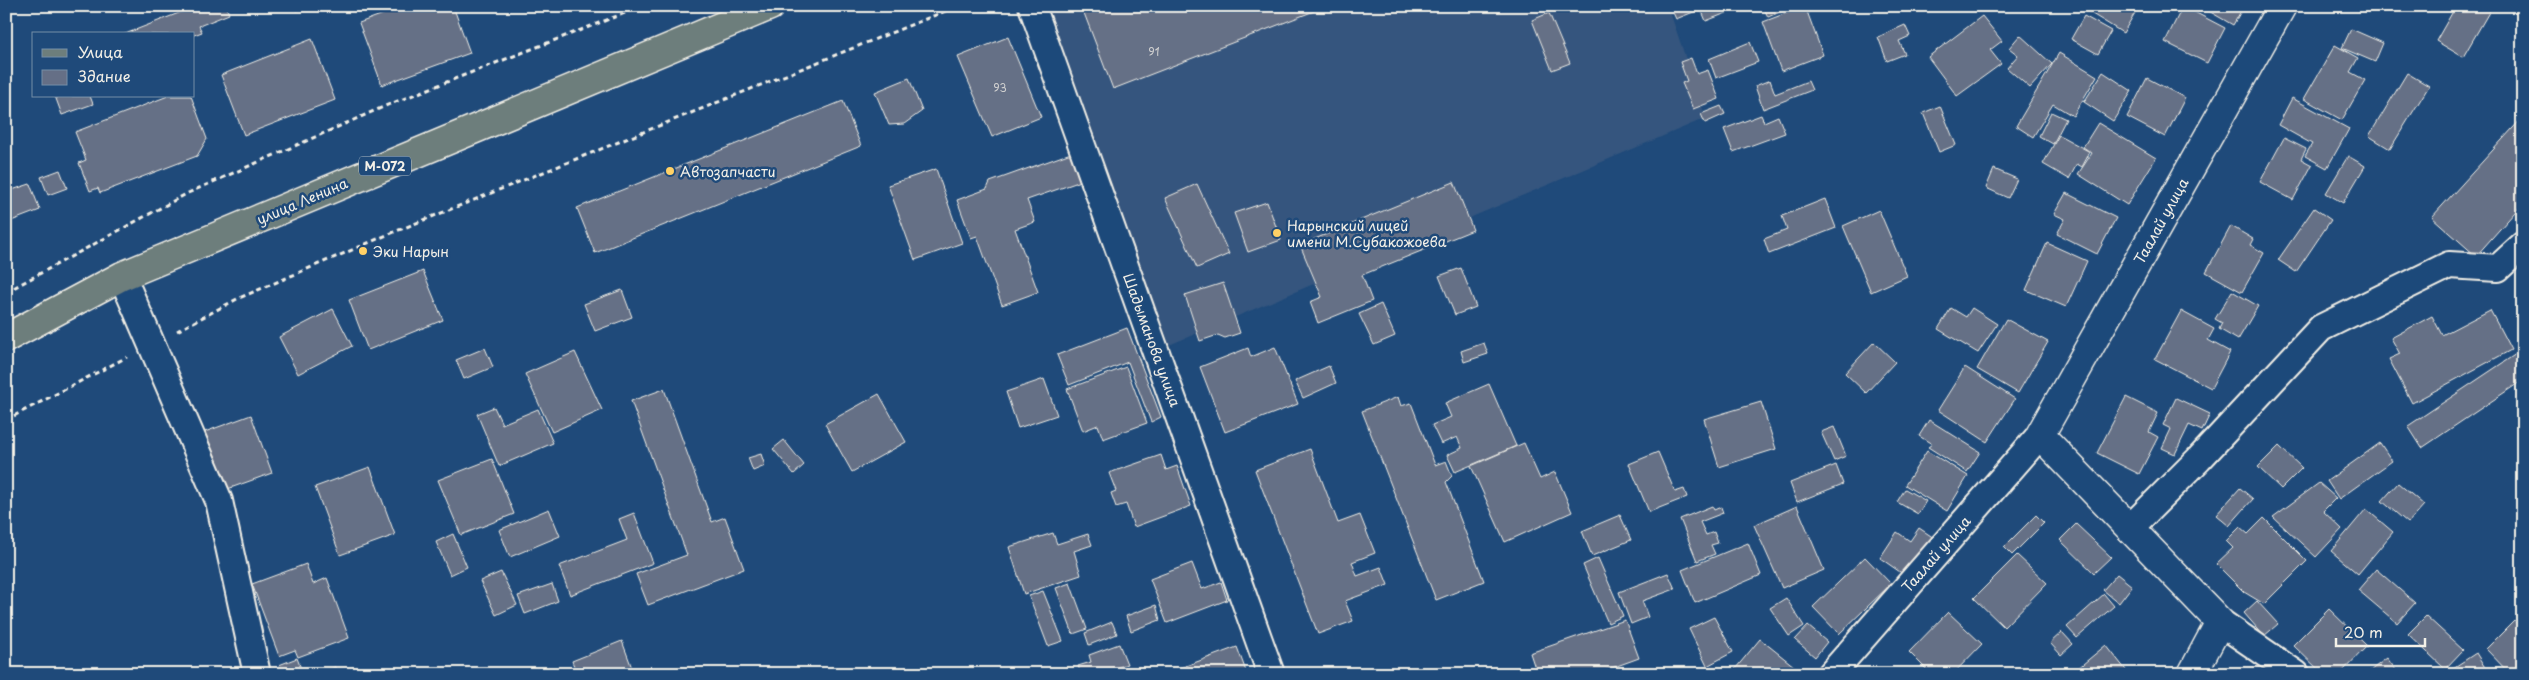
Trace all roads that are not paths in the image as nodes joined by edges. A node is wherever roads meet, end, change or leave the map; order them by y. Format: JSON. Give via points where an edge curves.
{"nodes":[{"id":1,"x":770,"y":6,"type":"edge"},
{"id":2,"x":1032,"y":6,"type":"edge"},
{"id":3,"x":2282,"y":6,"type":"edge"},
{"id":4,"x":2523,"y":245,"type":"edge"},
{"id":5,"x":122,"y":276,"type":"junction"},
{"id":6,"x":6,"y":338,"type":"edge"},
{"id":7,"x":2040,"y":435,"type":"junction"},
{"id":8,"x":2130,"y":528,"type":"junction"},
{"id":9,"x":2220,"y":622,"type":"junction"},
{"id":10,"x":257,"y":674,"type":"edge"},
{"id":11,"x":1271,"y":674,"type":"edge"},
{"id":12,"x":1831,"y":674,"type":"edge"},
{"id":13,"x":2192,"y":674,"type":"edge"},
{"id":14,"x":2296,"y":674,"type":"edge"}],
"edges":[{"from":1,"to":5,"type":"main road","name":"улица Ленина","number":"М-072"},
{"from":2,"to":11,"type":"street","name":"Шадыманова улица"},
{"from":3,"to":7,"type":"street","name":"Таалай улица"},
{"from":4,"to":8,"type":"street","via":[[2498,268],[2449,265],[2321,328]]},
{"from":5,"to":6,"type":"main road","name":"улица Ленина","number":"М-072"},
{"from":5,"to":10,"type":"street","via":[[219,501]]},
{"from":7,"to":8,"type":"street"},
{"from":7,"to":12,"type":"street","name":"Таалай улица"},
{"from":8,"to":9,"type":"street"},
{"from":9,"to":13,"type":"street"},
{"from":9,"to":14,"type":"street"}]}
